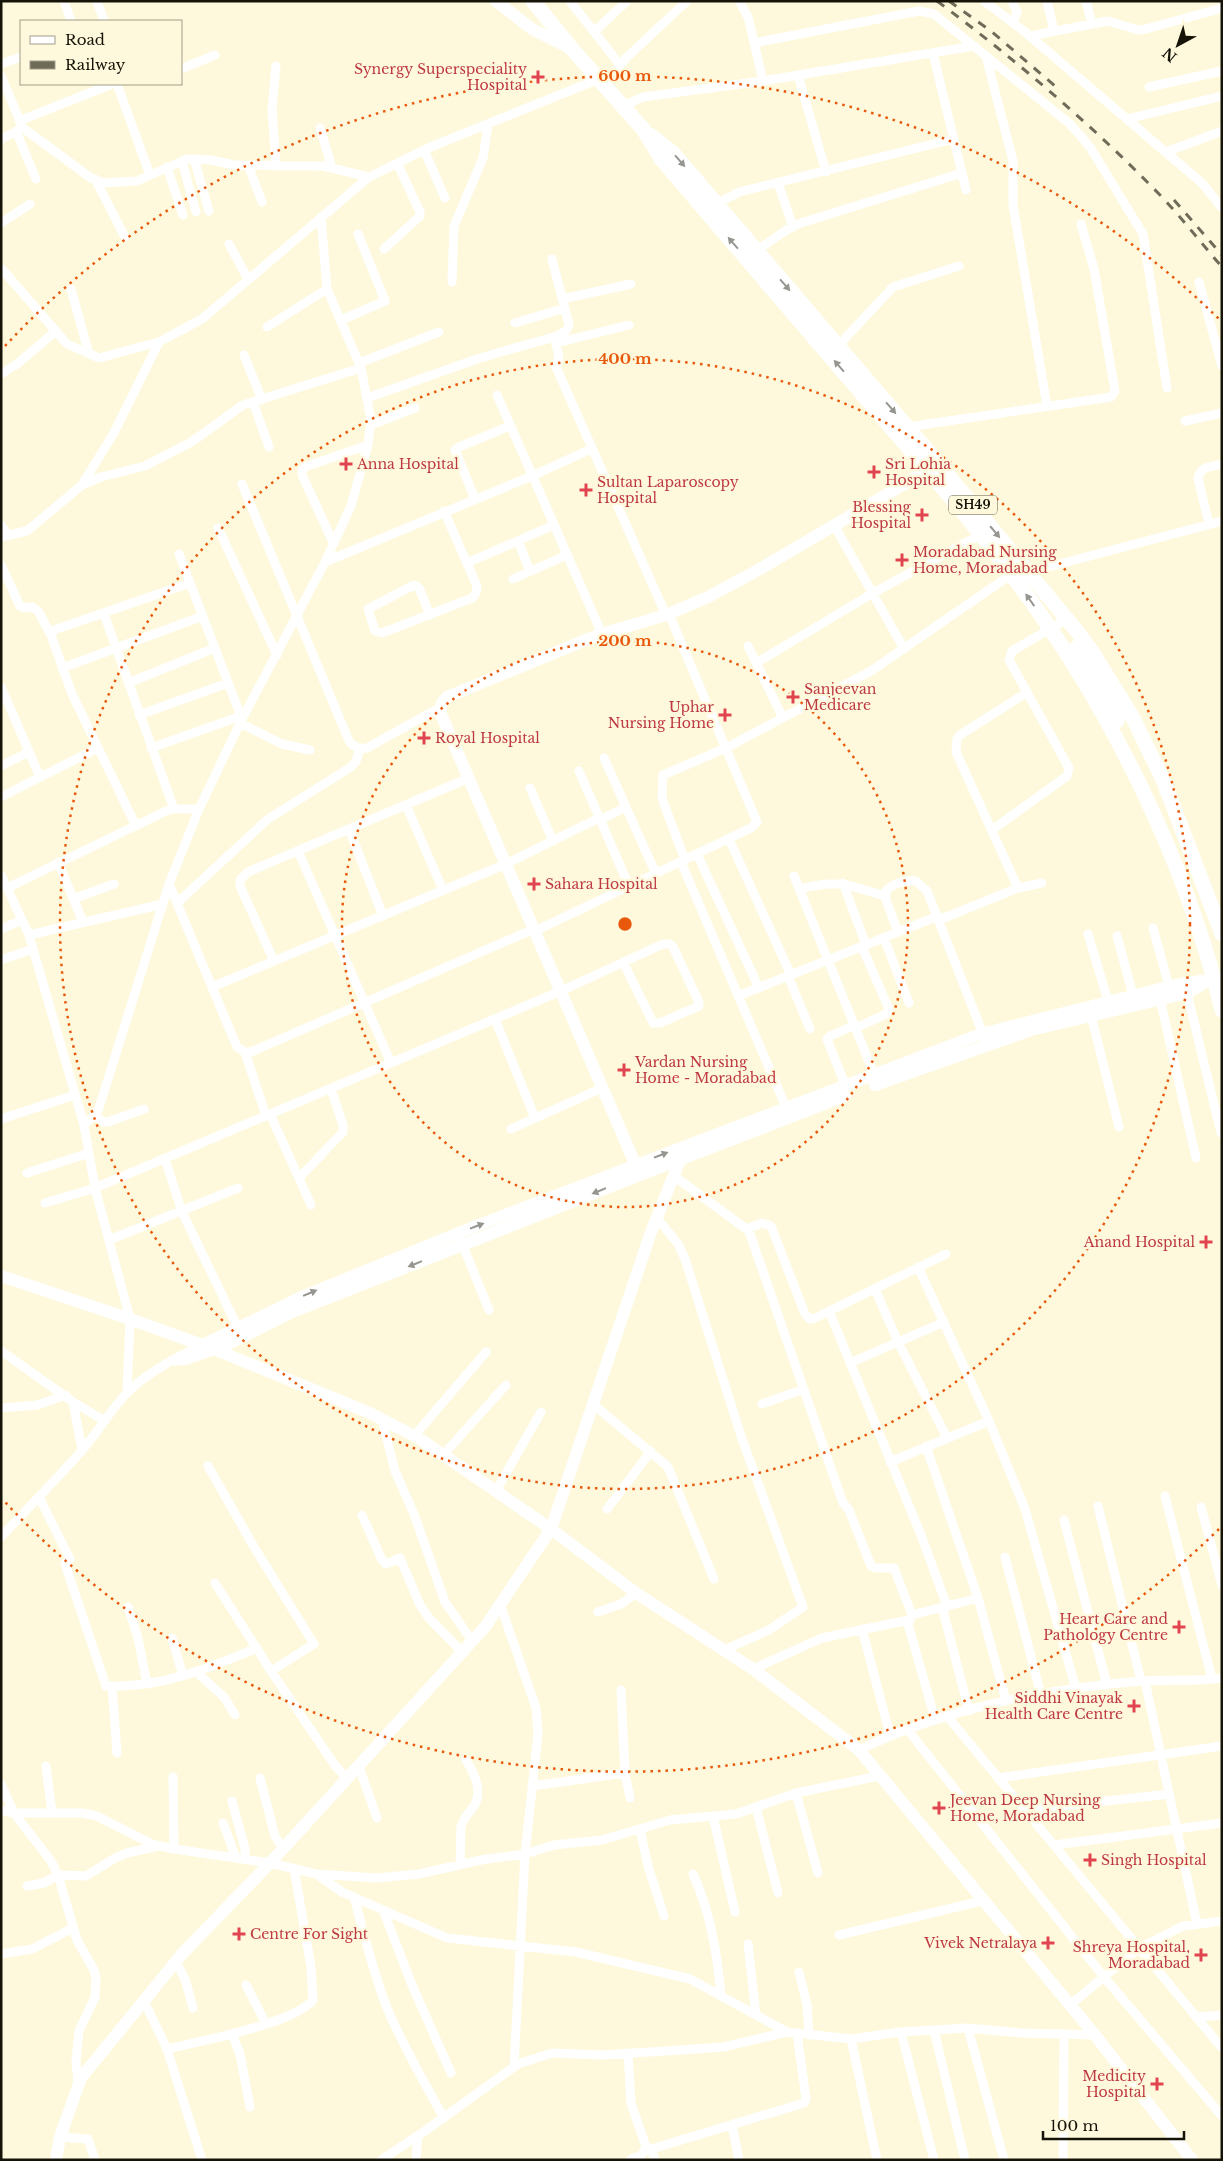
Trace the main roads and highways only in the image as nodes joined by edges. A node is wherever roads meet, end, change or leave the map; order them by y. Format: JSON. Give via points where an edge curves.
{"nodes":[{"id":1,"x":496,"y":1,"type":"edge"},
{"id":2,"x":533,"y":1,"type":"edge"},
{"id":3,"x":572,"y":48,"type":"junction"},
{"id":4,"x":643,"y":129,"type":"junction"},
{"id":5,"x":933,"y":467,"type":"junction"},
{"id":6,"x":1072,"y":624,"type":"junction"},
{"id":7,"x":1060,"y":643,"type":"junction"},
{"id":8,"x":1080,"y":655,"type":"junction"},
{"id":9,"x":1222,"y":934,"type":"edge"},
{"id":10,"x":1216,"y":977,"type":"edge"},
{"id":11,"x":1222,"y":1010,"type":"edge"},
{"id":12,"x":1068,"y":1016,"type":"junction"},
{"id":13,"x":877,"y":1080,"type":"junction"},
{"id":14,"x":788,"y":1113,"type":"junction"},
{"id":15,"x":681,"y":1154,"type":"junction"},
{"id":16,"x":638,"y":1170,"type":"junction"},
{"id":17,"x":461,"y":1239,"type":"junction"},
{"id":18,"x":1,"y":1276,"type":"edge"},
{"id":19,"x":203,"y":1345,"type":"junction"},
{"id":20,"x":216,"y":1350,"type":"junction"},
{"id":21,"x":551,"y":1529,"type":"junction"},
{"id":22,"x":56,"y":2160,"type":"edge"},
{"id":23,"x":1192,"y":2160,"type":"edge"}],
"edges":[{"from":1,"to":3,"type":"main road","via":[[532,29]]},
{"from":2,"to":3,"type":"main road","number":"SH49"},
{"from":3,"to":4,"type":"main road","number":"SH49"},
{"from":5,"to":4,"type":"main road","number":"SH49","one_way":true,"via":[[662,160]]},
{"from":4,"to":5,"type":"main road","number":"SH49","one_way":true,"via":[[673,153],[907,427]]},
{"from":5,"to":6,"type":"main road","number":"SH49","one_way":true},
{"from":7,"to":5,"type":"main road","number":"SH49","one_way":true},
{"from":5,"to":16,"type":"main road","via":[[708,597],[667,615],[602,634],[447,697],[441,707],[440,712]]},
{"from":6,"to":8,"type":"main road","number":"SH49"},
{"from":6,"to":9,"type":"main road","number":"SH49","via":[[1100,663],[1164,782]]},
{"from":7,"to":8,"type":"main road"},
{"from":7,"to":10,"type":"main road","number":"SH49","via":[[1133,770],[1187,893]]},
{"from":8,"to":10,"type":"main road","number":"SH49","via":[[1142,769],[1203,909]]},
{"from":10,"to":11,"type":"main road","number":"SH49"},
{"from":10,"to":12,"type":"main road","via":[[1108,1001]]},
{"from":10,"to":12,"type":"main road","via":[[1187,993],[1091,1015]]},
{"from":12,"to":13,"type":"main road","via":[[1031,1030],[985,1039]]},
{"from":13,"to":14,"type":"main road"},
{"from":13,"to":14,"type":"main road","via":[[846,1087]]},
{"from":14,"to":15,"type":"main road"},
{"from":15,"to":16,"type":"main road"},
{"from":15,"to":21,"type":"main road"},
{"from":16,"to":17,"type":"main road"},
{"from":19,"to":17,"type":"main road","one_way":true,"via":[[304,1296]]},
{"from":17,"to":20,"type":"main road","one_way":true,"via":[[290,1313]]},
{"from":18,"to":19,"type":"main road"},
{"from":19,"to":20,"type":"main road"},
{"from":20,"to":21,"type":"main road","via":[[414,1436]]},
{"from":21,"to":22,"type":"main road","via":[[485,1627],[176,1962],[81,2078],[60,2138]]},
{"from":21,"to":23,"type":"main road","via":[[636,1593],[752,1669],[859,1750],[1095,2035]]}]}
